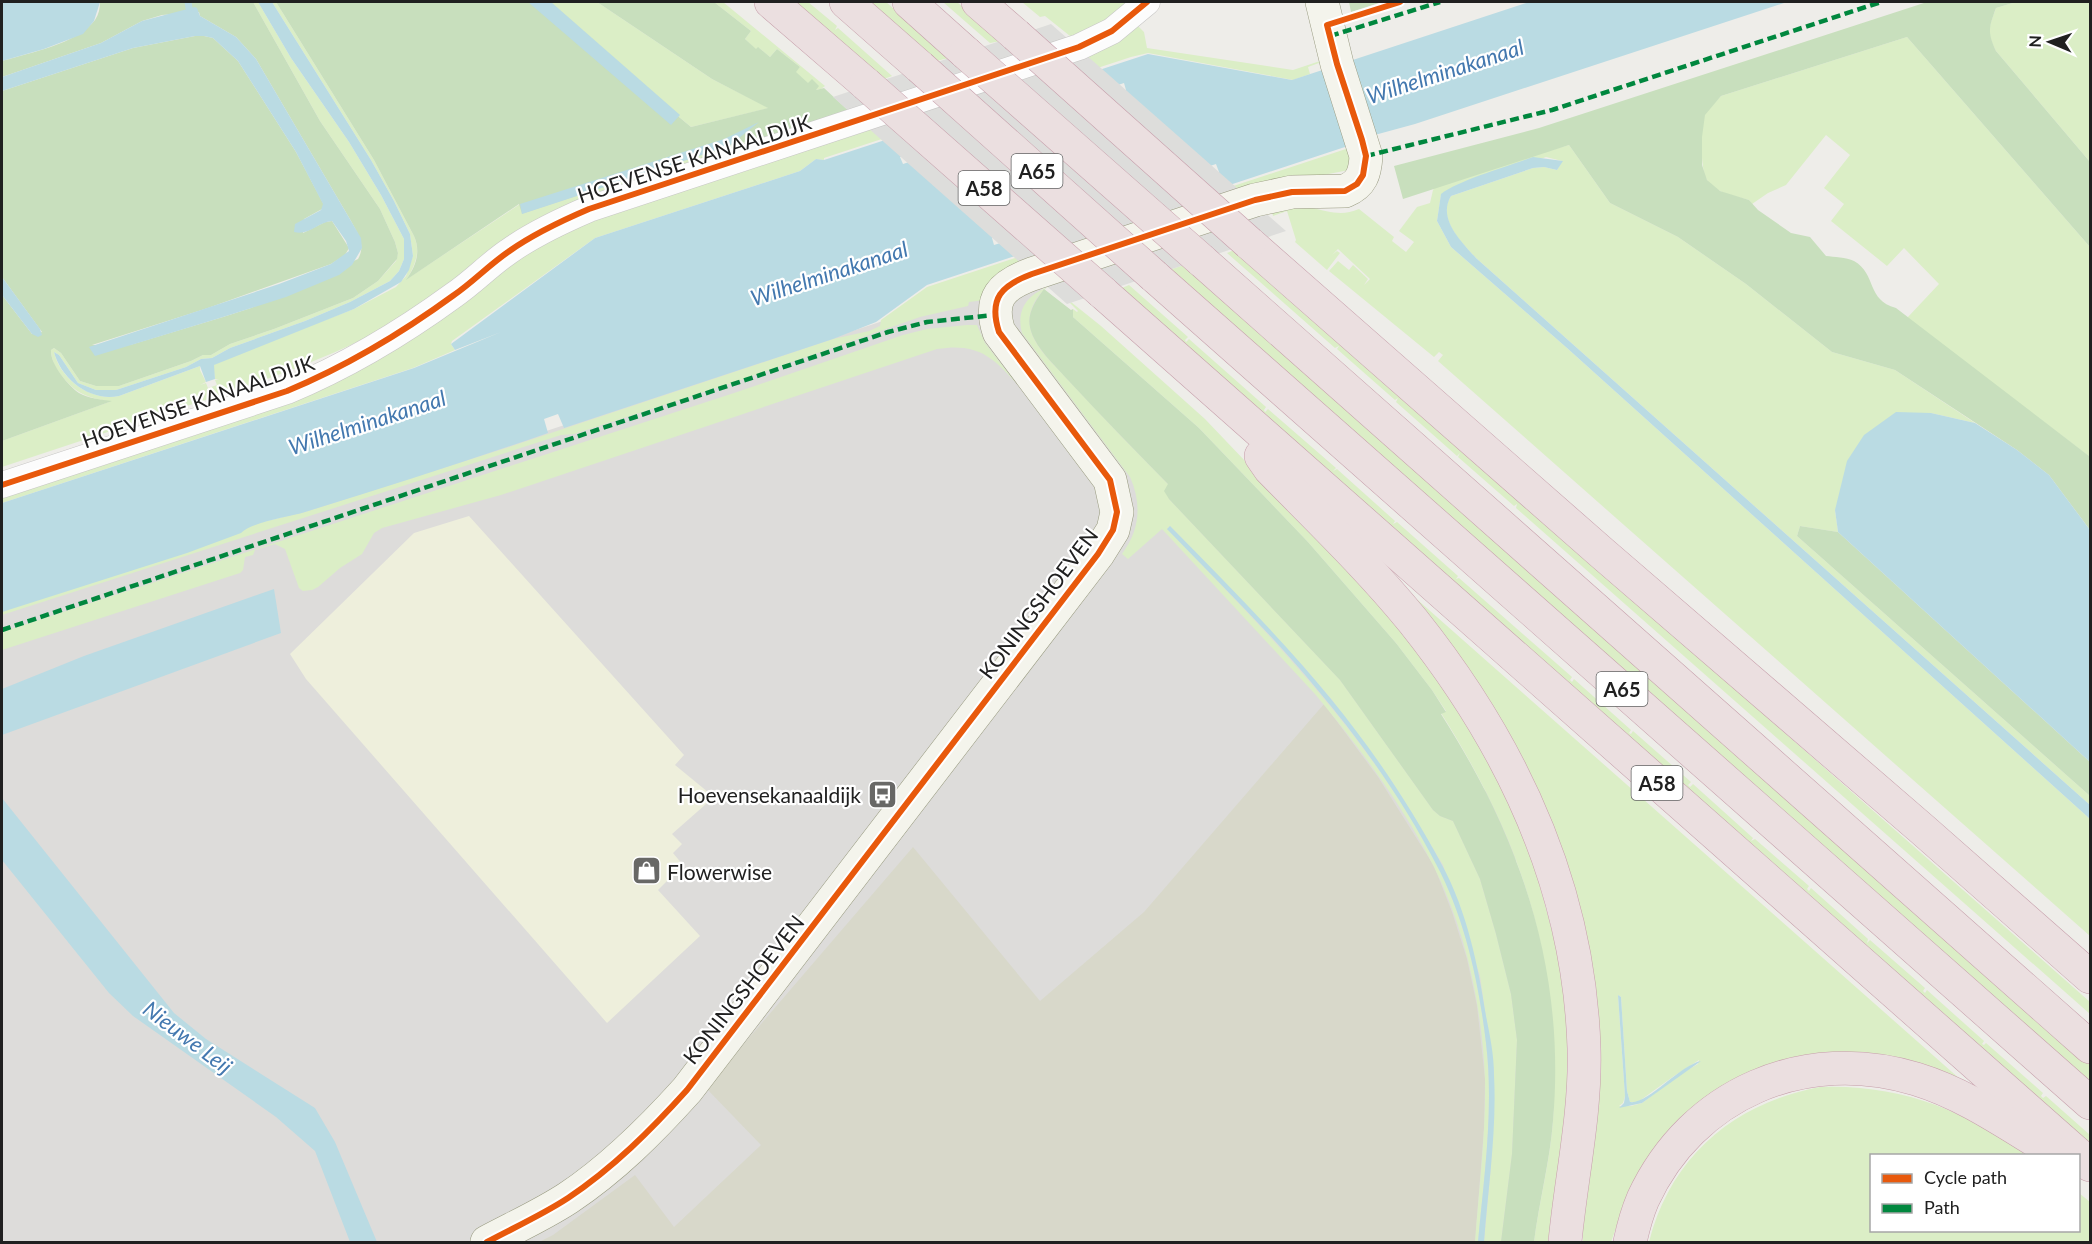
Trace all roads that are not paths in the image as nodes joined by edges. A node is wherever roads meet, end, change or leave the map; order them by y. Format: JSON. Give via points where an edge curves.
{"nodes":[{"id":1,"x":771,"y":2,"type":"edge"},
{"id":2,"x":846,"y":2,"type":"edge"},
{"id":3,"x":909,"y":2,"type":"edge"},
{"id":4,"x":978,"y":2,"type":"edge"},
{"id":5,"x":1147,"y":2,"type":"edge"},
{"id":6,"x":1322,"y":2,"type":"edge"},
{"id":7,"x":1223,"y":400,"type":"junction"},
{"id":8,"x":2,"y":485,"type":"edge"},
{"id":9,"x":2091,"y":977,"type":"edge"},
{"id":10,"x":2091,"y":1047,"type":"edge"},
{"id":11,"x":2091,"y":1103,"type":"edge"},
{"id":12,"x":2059,"y":1154,"type":"edge"},
{"id":13,"x":2079,"y":1154,"type":"edge"},
{"id":14,"x":487,"y":1242,"type":"edge"},
{"id":15,"x":1565,"y":1242,"type":"edge"},
{"id":16,"x":1630,"y":1242,"type":"edge"}],
"edges":[{"from":1,"to":7,"type":"highway","number":"A58","bridge":true},
{"from":2,"to":11,"type":"highway","number":"A65","bridge":true},
{"from":3,"to":10,"type":"highway","number":"A65","bridge":true},
{"from":4,"to":9,"type":"highway","bridge":true,"via":[[1602,553]]},
{"from":5,"to":8,"type":"street","name":"HOEVENSE KANAALDIJK","via":[[1112,31],[1079,47],[589,209],[552,225],[507,252],[412,324],[322,376]]},
{"from":6,"to":14,"type":"street","name":"KONINGSHOEVEN","via":[[1366,156],[1357,184],[1345,191],[1292,192],[1255,200],[1032,274],[1014,281],[999,294],[994,315],[999,332],[1110,480],[1118,512],[1113,530],[687,1090],[612,1166],[567,1199]]},
{"from":7,"to":13,"type":"highway","number":"A58"},
{"from":7,"to":15,"type":"highway","number":"A58","via":[[1270,469],[1387,591],[1436,651],[1477,709],[1522,791],[1552,870],[1578,977],[1583,1094]]},
{"from":12,"to":16,"type":"highway","via":[[1978,1105],[1916,1079],[1853,1068],[1792,1074],[1732,1097],[1683,1138],[1642,1200]]}]}
